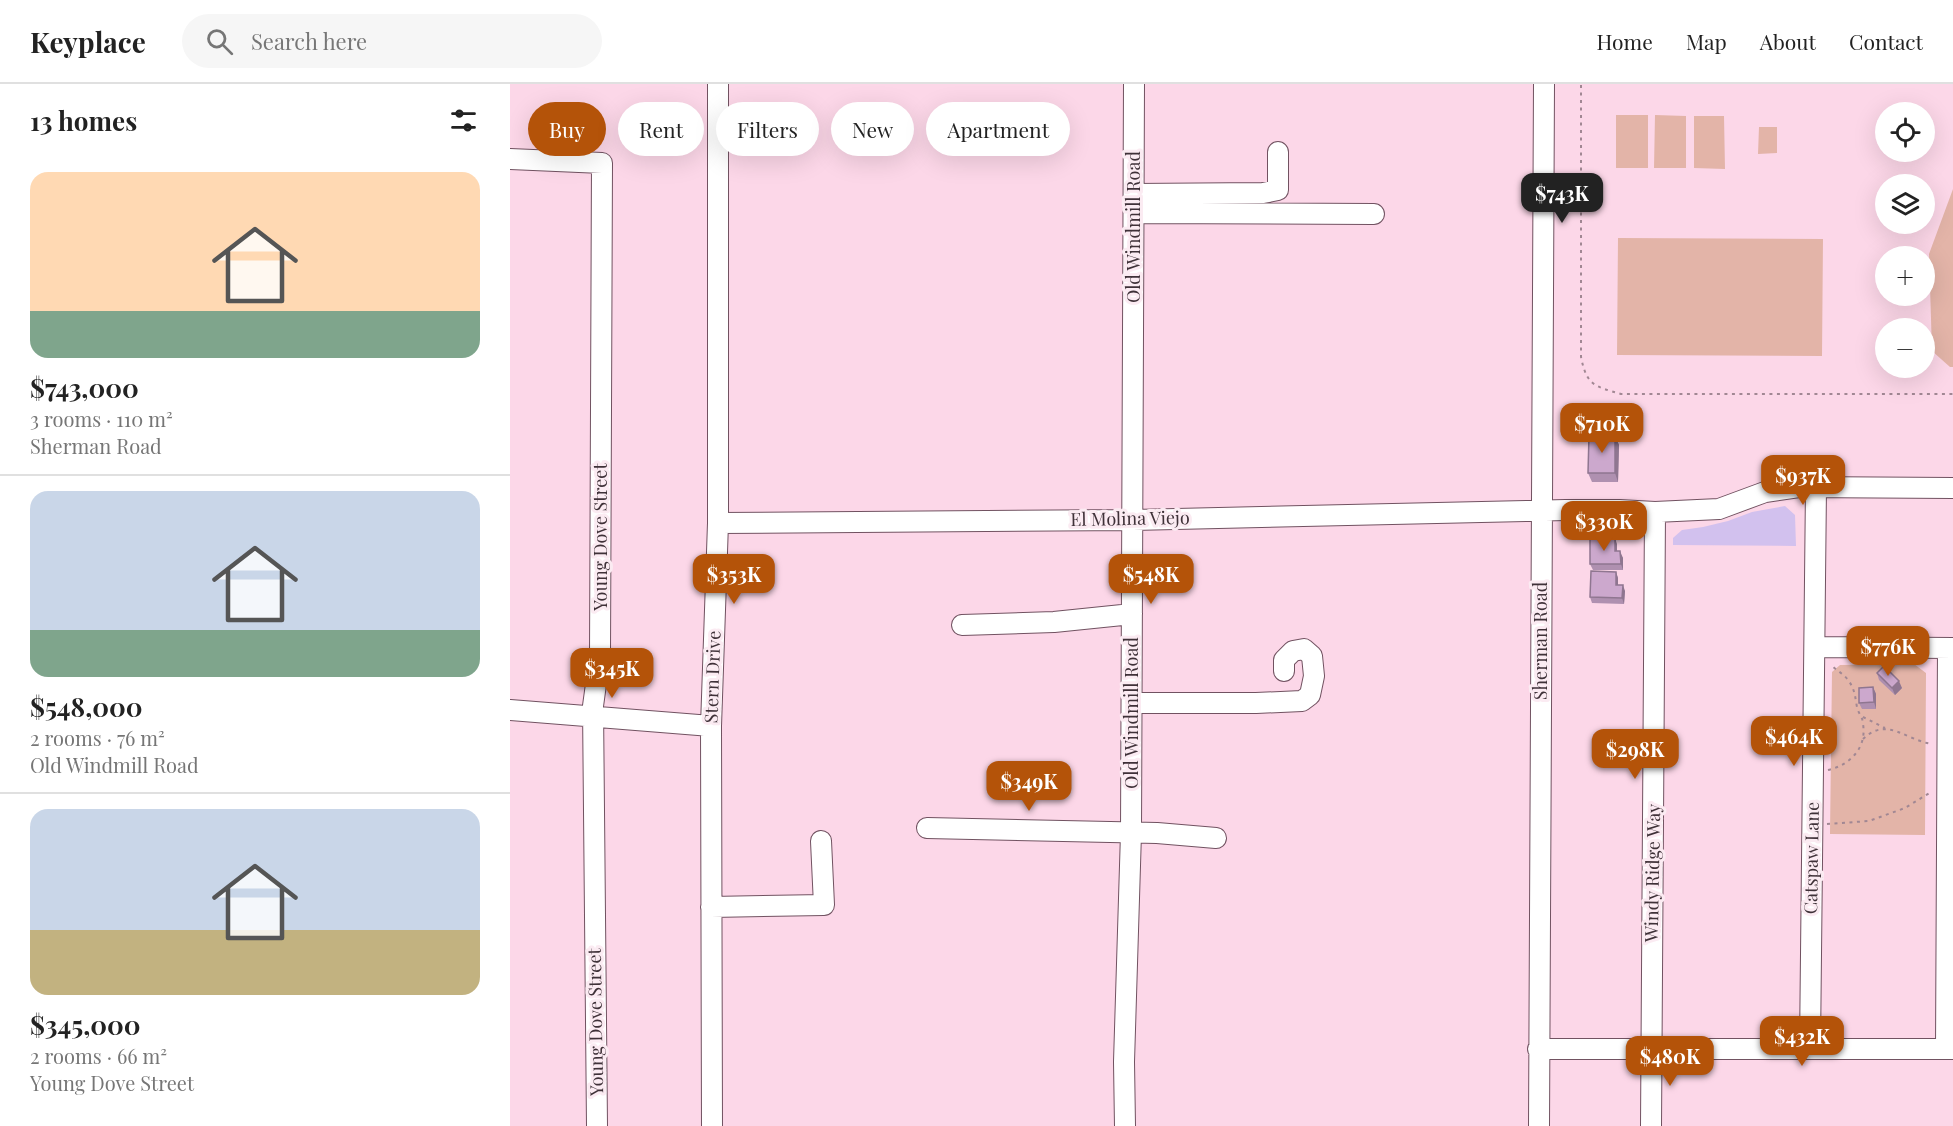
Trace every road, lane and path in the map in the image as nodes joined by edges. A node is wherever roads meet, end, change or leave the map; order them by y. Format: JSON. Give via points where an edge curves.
{"nodes":[{"id":1,"x":718,"y":84,"type":"edge"},
{"id":2,"x":1134,"y":84,"type":"edge"},
{"id":3,"x":1544,"y":84,"type":"edge"},
{"id":4,"x":1581,"y":85,"type":"edge"},
{"id":5,"x":1278,"y":152,"type":"dead end"},
{"id":6,"x":510,"y":159,"type":"edge"},
{"id":7,"x":1134,"y":204,"type":"junction"},
{"id":8,"x":1374,"y":214,"type":"dead end"},
{"id":9,"x":1953,"y":394,"type":"edge"},
{"id":10,"x":1816,"y":487,"type":"junction"},
{"id":11,"x":1953,"y":488,"type":"edge"},
{"id":12,"x":1542,"y":512,"type":"junction"},
{"id":13,"x":1655,"y":512,"type":"junction"},
{"id":14,"x":1133,"y":520,"type":"junction"},
{"id":15,"x":718,"y":523,"type":"junction"},
{"id":16,"x":1132,"y":614,"type":"junction"},
{"id":17,"x":962,"y":625,"type":"dead end"},
{"id":18,"x":1815,"y":647,"type":"junction"},
{"id":19,"x":1951,"y":648,"type":"edge"},
{"id":20,"x":1284,"y":671,"type":"dead end"},
{"id":21,"x":1132,"y":703,"type":"junction"},
{"id":22,"x":510,"y":710,"type":"edge"},
{"id":23,"x":594,"y":716,"type":"junction"},
{"id":24,"x":1862,"y":717,"type":"junction"},
{"id":25,"x":711,"y":726,"type":"junction"},
{"id":26,"x":1885,"y":728,"type":"junction"},
{"id":27,"x":1863,"y":739,"type":"junction"},
{"id":28,"x":1948,"y":746,"type":"junction"},
{"id":29,"x":1813,"y":771,"type":"junction"},
{"id":30,"x":1948,"y":792,"type":"junction"},
{"id":31,"x":1812,"y":825,"type":"junction"},
{"id":32,"x":927,"y":828,"type":"dead end"},
{"id":33,"x":1131,"y":833,"type":"junction"},
{"id":34,"x":1216,"y":838,"type":"dead end"},
{"id":35,"x":821,"y":841,"type":"dead end"},
{"id":36,"x":711,"y":907,"type":"junction"},
{"id":37,"x":1651,"y":1048,"type":"junction"},
{"id":38,"x":1810,"y":1048,"type":"junction"},
{"id":39,"x":1538,"y":1049,"type":"junction"},
{"id":40,"x":1949,"y":1049,"type":"edge"},
{"id":41,"x":597,"y":1126,"type":"edge"},
{"id":42,"x":712,"y":1126,"type":"edge"},
{"id":43,"x":1125,"y":1126,"type":"edge"},
{"id":44,"x":1539,"y":1126,"type":"edge"},
{"id":45,"x":1651,"y":1126,"type":"edge"}],
"edges":[{"from":1,"to":15,"type":"street","name":"Stern Drive"},
{"from":2,"to":7,"type":"street","name":"Old Windmill Road"},
{"from":3,"to":12,"type":"street","name":"Sherman Road"},
{"from":4,"to":9,"type":"path","via":[[1581,357],[1585,376],[1599,388],[1621,394]]},
{"from":5,"to":7,"type":"street","via":[[1278,190]]},
{"from":6,"to":23,"type":"street","name":"Young Dove Street","via":[[602,163],[600,655]]},
{"from":7,"to":8,"type":"street"},
{"from":7,"to":14,"type":"street","name":"Old Windmill Road"},
{"from":10,"to":11,"type":"street","name":"El Molina Viejo"},
{"from":10,"to":13,"type":"street","name":"El Molina Viejo","via":[[1765,492],[1719,509]]},
{"from":10,"to":18,"type":"street","name":"Catspaw Lane"},
{"from":12,"to":13,"type":"street","name":"El Molina Viejo"},
{"from":12,"to":14,"type":"street","name":"El Molina Viejo"},
{"from":12,"to":39,"type":"street","name":"Sherman Road"},
{"from":13,"to":37,"type":"street","name":"Windy Ridge Way"},
{"from":14,"to":15,"type":"street","name":"El Molina Viejo"},
{"from":14,"to":16,"type":"street","name":"Old Windmill Road"},
{"from":15,"to":25,"type":"street","name":"Stern Drive"},
{"from":16,"to":17,"type":"street"},
{"from":16,"to":21,"type":"street","name":"Old Windmill Road"},
{"from":18,"to":19,"type":"street"},
{"from":18,"to":24,"type":"path","via":[[1849,681]]},
{"from":18,"to":29,"type":"street","name":"Catspaw Lane"},
{"from":19,"to":28,"type":"street"},
{"from":20,"to":21,"type":"street","via":[[1284,660],[1293,651],[1304,649],[1312,656],[1314,676],[1310,695],[1302,701]]},
{"from":21,"to":33,"type":"street","name":"Old Windmill Road"},
{"from":22,"to":23,"type":"street"},
{"from":23,"to":25,"type":"street"},
{"from":23,"to":41,"type":"street","name":"Young Dove Street"},
{"from":24,"to":26,"type":"path"},
{"from":24,"to":27,"type":"path"},
{"from":25,"to":36,"type":"street","name":"Stern Drive"},
{"from":26,"to":27,"type":"path"},
{"from":26,"to":28,"type":"path","via":[[1928,744]]},
{"from":27,"to":29,"type":"path","via":[[1847,763]]},
{"from":28,"to":30,"type":"street"},
{"from":29,"to":31,"type":"street","name":"Catspaw Lane"},
{"from":30,"to":31,"type":"path","via":[[1929,792],[1905,808],[1869,821]]},
{"from":30,"to":40,"type":"street"},
{"from":31,"to":38,"type":"street","name":"Catspaw Lane"},
{"from":32,"to":33,"type":"street"},
{"from":33,"to":34,"type":"street"},
{"from":33,"to":43,"type":"street","name":"Old Windmill Road"},
{"from":35,"to":36,"type":"street","via":[[824,905]]},
{"from":36,"to":42,"type":"street","name":"Stern Drive"},
{"from":37,"to":38,"type":"street"},
{"from":37,"to":39,"type":"street"},
{"from":37,"to":45,"type":"street","name":"Windy Ridge Way"},
{"from":38,"to":40,"type":"street"},
{"from":39,"to":44,"type":"street","name":"Sherman Road"}]}
